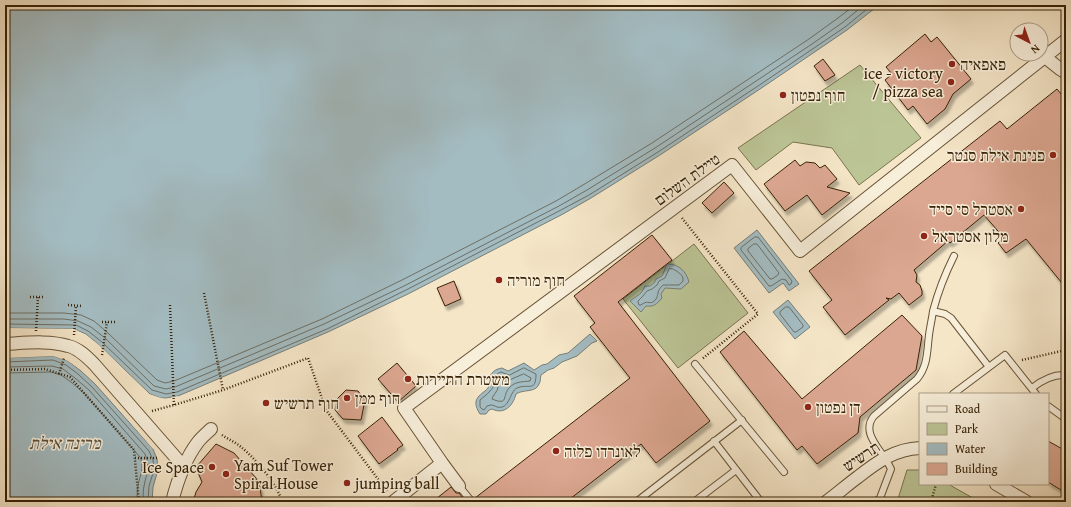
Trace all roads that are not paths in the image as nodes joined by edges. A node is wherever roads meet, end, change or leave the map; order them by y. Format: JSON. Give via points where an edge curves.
{"nodes":[{"id":1,"x":1066,"y":40,"type":"edge"},
{"id":2,"x":1049,"y":53,"type":"edge"},
{"id":3,"x":1049,"y":61,"type":"edge"},
{"id":4,"x":1038,"y":62,"type":"edge"},
{"id":5,"x":1066,"y":73,"type":"edge"},
{"id":6,"x":954,"y":256,"type":"dead end"},
{"id":7,"x":933,"y":311,"type":"junction"},
{"id":8,"x":5,"y":344,"type":"edge"},
{"id":9,"x":695,"y":364,"type":"road end"},
{"id":10,"x":989,"y":367,"type":"junction"},
{"id":11,"x":1066,"y":375,"type":"edge"},
{"id":12,"x":1032,"y":388,"type":"junction"},
{"id":13,"x":954,"y":393,"type":"edge"},
{"id":14,"x":1035,"y":393,"type":"edge"},
{"id":15,"x":1049,"y":407,"type":"edge"},
{"id":16,"x":1066,"y":419,"type":"edge"},
{"id":17,"x":742,"y":420,"type":"junction"},
{"id":18,"x":211,"y":428,"type":"road end"},
{"id":19,"x":714,"y":441,"type":"junction"},
{"id":20,"x":919,"y":448,"type":"edge"},
{"id":21,"x":885,"y":458,"type":"junction"},
{"id":22,"x":442,"y":463,"type":"junction"},
{"id":23,"x":184,"y":468,"type":"junction"},
{"id":24,"x":736,"y":470,"type":"junction"},
{"id":25,"x":784,"y":472,"type":"dead end"},
{"id":26,"x":998,"y":485,"type":"edge"},
{"id":27,"x":459,"y":486,"type":"joint"},
{"id":28,"x":172,"y":502,"type":"edge"},
{"id":29,"x":394,"y":502,"type":"edge"},
{"id":30,"x":472,"y":502,"type":"edge"},
{"id":31,"x":636,"y":502,"type":"edge"},
{"id":32,"x":694,"y":502,"type":"edge"},
{"id":33,"x":761,"y":502,"type":"edge"},
{"id":34,"x":826,"y":502,"type":"edge"},
{"id":35,"x":875,"y":502,"type":"edge"},
{"id":36,"x":1027,"y":502,"type":"edge"}],
"edges":[{"from":1,"to":2,"type":"street","name":"טיילת השלום"},
{"from":3,"to":5,"type":"street"},
{"from":4,"to":22,"type":"street","name":"טיילת השלום","via":[[800,251],[732,165],[404,408]]},
{"from":6,"to":7,"type":"lane"},
{"from":7,"to":10,"type":"lane","via":[[951,318]]},
{"from":7,"to":21,"type":"lane","via":[[928,356],[922,372],[874,416],[870,423],[872,440]]},
{"from":8,"to":23,"type":"street","via":[[35,342],[69,346],[83,354],[100,370]]},
{"from":9,"to":17,"type":"lane"},
{"from":10,"to":12,"type":"lane","via":[[1005,355]]},
{"from":10,"to":13,"type":"lane"},
{"from":11,"to":12,"type":"lane","via":[[1047,378]]},
{"from":12,"to":14,"type":"lane"},
{"from":15,"to":16,"type":"lane"},
{"from":17,"to":19,"type":"lane"},
{"from":17,"to":25,"type":"lane"},
{"from":18,"to":23,"type":"street","via":[[198,443]]},
{"from":19,"to":24,"type":"lane"},
{"from":19,"to":31,"type":"lane"},
{"from":20,"to":21,"type":"street","name":"תרשיש","via":[[898,452]]},
{"from":21,"to":34,"type":"street","name":"תרשיש"},
{"from":21,"to":35,"type":"lane","via":[[891,468],[880,498]]},
{"from":22,"to":27,"type":"street"},
{"from":22,"to":29,"type":"street"},
{"from":23,"to":28,"type":"street"},
{"from":24,"to":32,"type":"lane"},
{"from":24,"to":33,"type":"lane"},
{"from":26,"to":36,"type":"street"},
{"from":27,"to":30,"type":"lane"}]}
